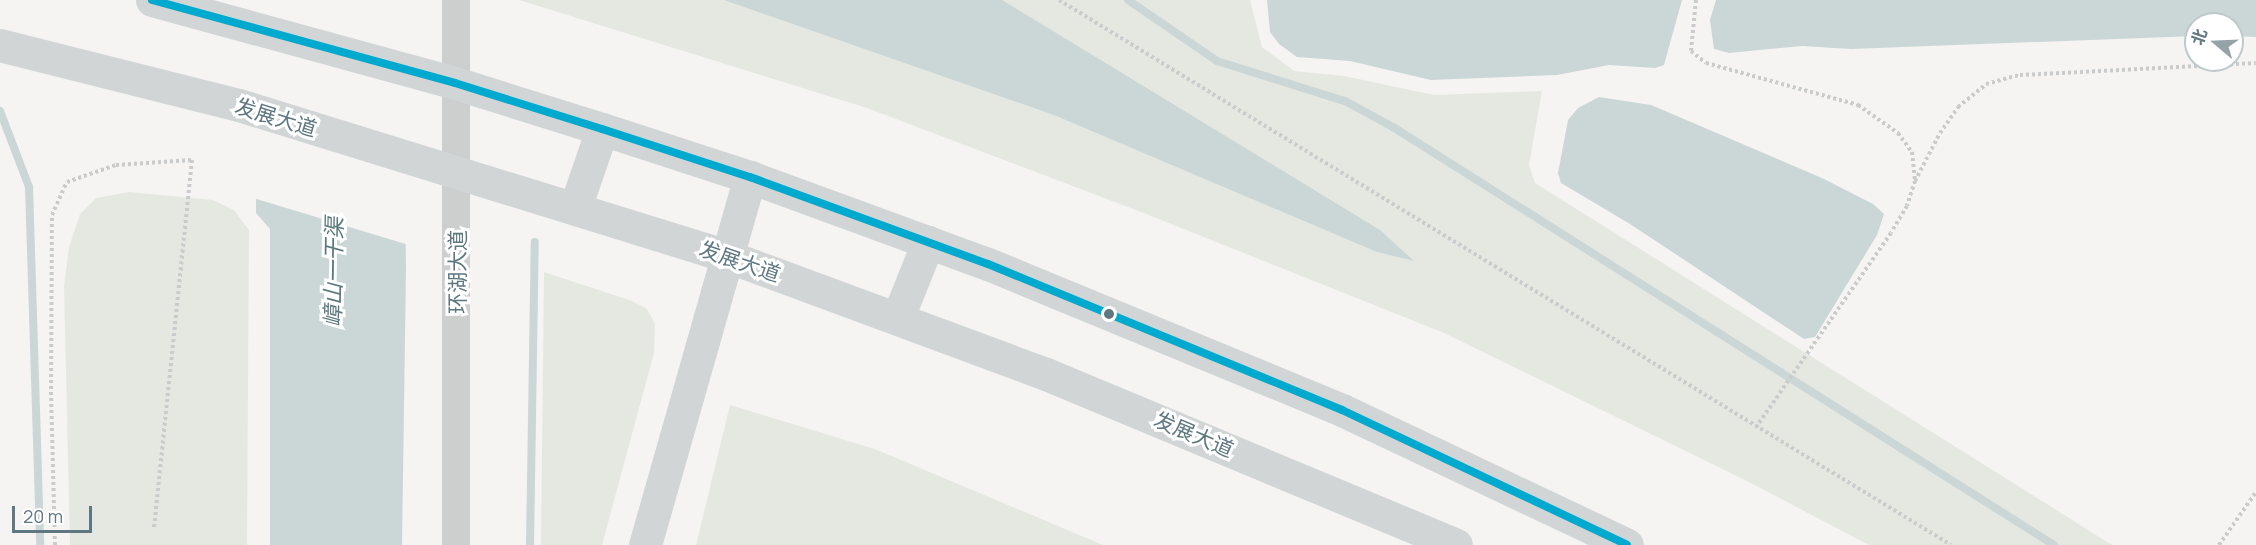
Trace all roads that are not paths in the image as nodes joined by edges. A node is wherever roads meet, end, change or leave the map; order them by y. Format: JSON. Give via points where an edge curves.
{"nodes":[{"id":1,"x":152,"y":0,"type":"edge"},
{"id":2,"x":456,"y":0,"type":"edge"},
{"id":3,"x":0,"y":45,"type":"edge"},
{"id":4,"x":443,"y":80,"type":"junction"},
{"id":5,"x":602,"y":129,"type":"junction"},
{"id":6,"x":444,"y":169,"type":"junction"},
{"id":7,"x":750,"y":177,"type":"junction"},
{"id":8,"x":575,"y":208,"type":"junction"},
{"id":9,"x":928,"y":242,"type":"junction"},
{"id":10,"x":727,"y":256,"type":"junction"},
{"id":11,"x":898,"y":317,"type":"junction"},
{"id":12,"x":456,"y":545,"type":"edge"},
{"id":13,"x":645,"y":545,"type":"edge"},
{"id":14,"x":1456,"y":545,"type":"edge"},
{"id":15,"x":1627,"y":545,"type":"edge"}],
"edges":[{"from":1,"to":4,"type":"main road"},
{"from":2,"to":4,"type":"street","name":"环湖大道"},
{"from":3,"to":6,"type":"main road","name":"发展大道","via":[[239,105]]},
{"from":4,"to":5,"type":"main road"},
{"from":4,"to":6,"type":"street","name":"环湖大道"},
{"from":5,"to":7,"type":"main road"},
{"from":5,"to":8,"type":"main road"},
{"from":6,"to":8,"type":"main road","name":"发展大道"},
{"from":6,"to":12,"type":"street","name":"环湖大道"},
{"from":7,"to":9,"type":"main road"},
{"from":7,"to":10,"type":"main road"},
{"from":8,"to":10,"type":"main road","name":"发展大道"},
{"from":9,"to":11,"type":"main road"},
{"from":9,"to":15,"type":"main road","via":[[1342,410]]},
{"from":10,"to":11,"type":"main road","name":"发展大道"},
{"from":10,"to":13,"type":"main road"},
{"from":11,"to":14,"type":"main road","name":"发展大道","via":[[1175,426]]}]}
